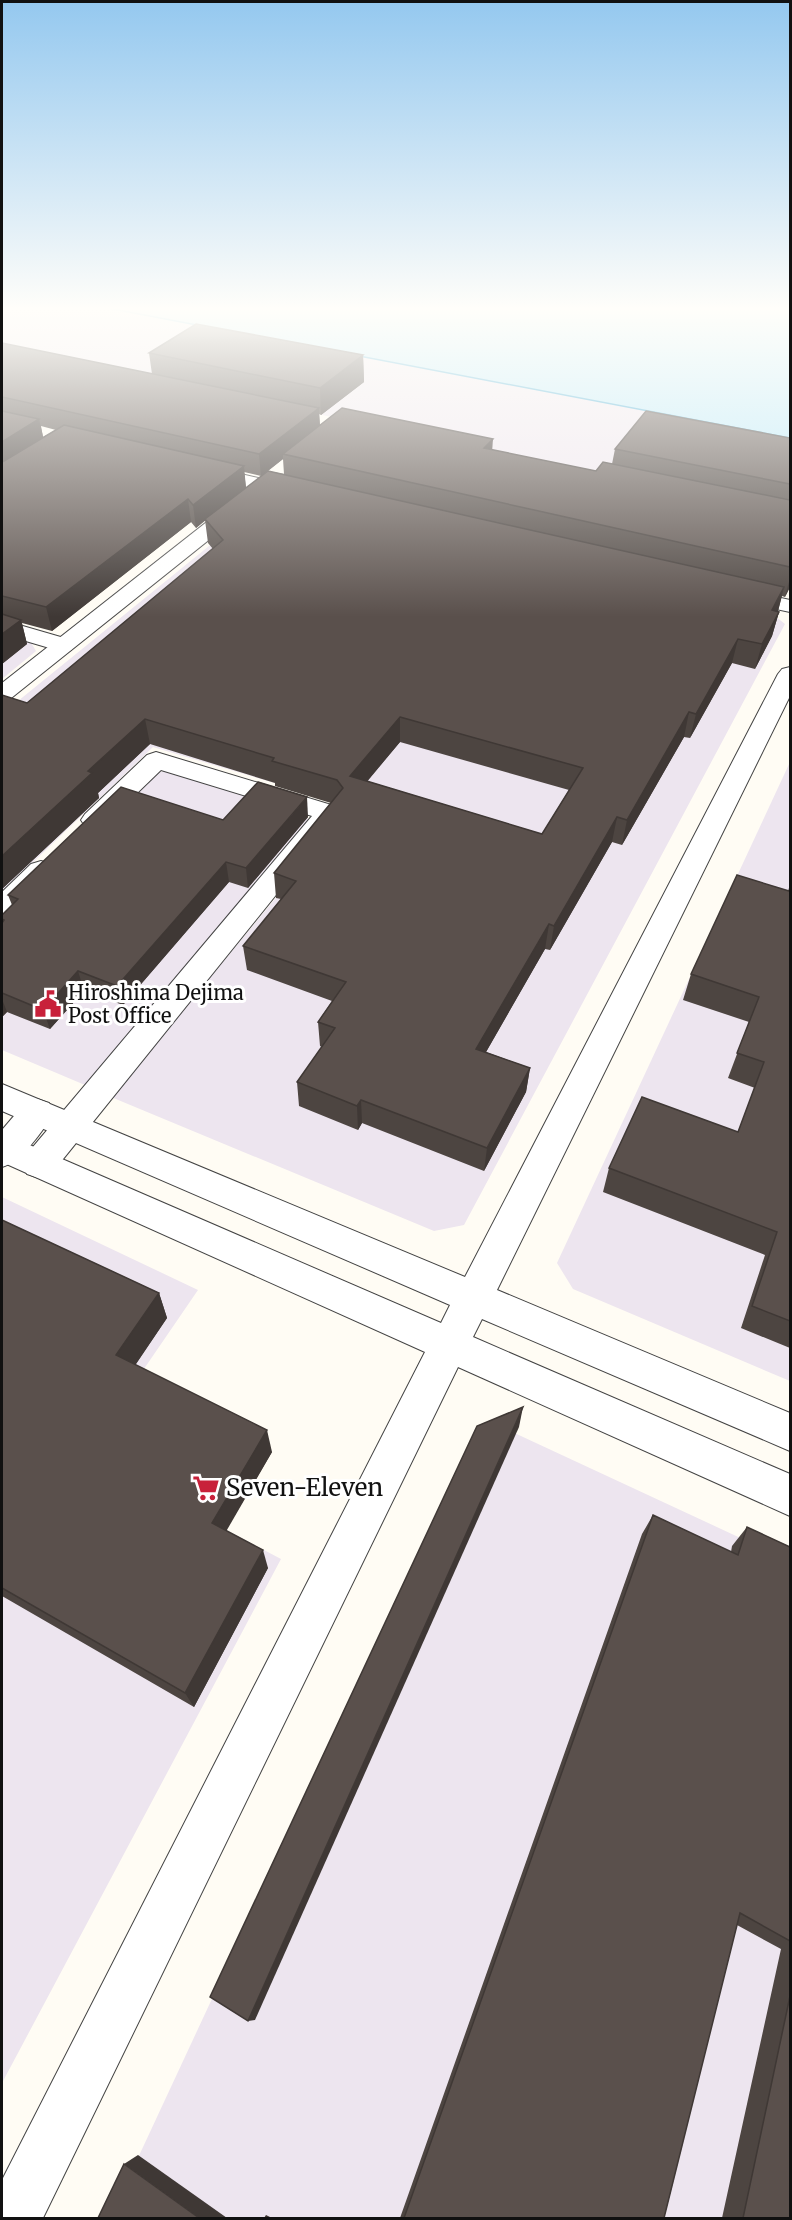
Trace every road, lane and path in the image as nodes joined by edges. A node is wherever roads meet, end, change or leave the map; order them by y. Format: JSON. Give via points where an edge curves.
{"nodes":[{"id":1,"x":187,"y":467,"type":"edge"},
{"id":2,"x":283,"y":471,"type":"edge"},
{"id":3,"x":265,"y":485,"type":"junction"},
{"id":4,"x":312,"y":496,"type":"edge"},
{"id":5,"x":720,"y":590,"type":"edge"},
{"id":6,"x":790,"y":606,"type":"edge"},
{"id":7,"x":2,"y":627,"type":"edge"},
{"id":8,"x":63,"y":645,"type":"junction"},
{"id":9,"x":790,"y":674,"type":"edge"},
{"id":10,"x":2,"y":694,"type":"edge"},
{"id":11,"x":2,"y":908,"type":"edge"},
{"id":12,"x":2,"y":1097,"type":"edge"},
{"id":13,"x":37,"y":1112,"type":"junction"},
{"id":14,"x":70,"y":1126,"type":"junction"},
{"id":15,"x":3,"y":1150,"type":"edge"},
{"id":16,"x":39,"y":1164,"type":"junction"},
{"id":17,"x":473,"y":1296,"type":"junction"},
{"id":18,"x":450,"y":1343,"type":"junction"},
{"id":19,"x":790,"y":1432,"type":"edge"},
{"id":20,"x":790,"y":1495,"type":"edge"},
{"id":21,"x":13,"y":2218,"type":"edge"}],
"edges":[{"from":1,"to":3,"type":"street"},
{"from":2,"to":3,"type":"street"},
{"from":3,"to":4,"type":"street"},
{"from":3,"to":8,"type":"street"},
{"from":5,"to":6,"type":"street"},
{"from":7,"to":8,"type":"street"},
{"from":8,"to":10,"type":"street"},
{"from":9,"to":17,"type":"street"},
{"from":11,"to":14,"type":"street","via":[[156,760],[329,813]]},
{"from":12,"to":13,"type":"street"},
{"from":13,"to":14,"type":"street"},
{"from":13,"to":15,"type":"street"},
{"from":14,"to":16,"type":"street"},
{"from":14,"to":17,"type":"street"},
{"from":15,"to":16,"type":"street"},
{"from":16,"to":18,"type":"street"},
{"from":17,"to":18,"type":"street"},
{"from":17,"to":19,"type":"street"},
{"from":18,"to":20,"type":"street"},
{"from":18,"to":21,"type":"street"}]}
